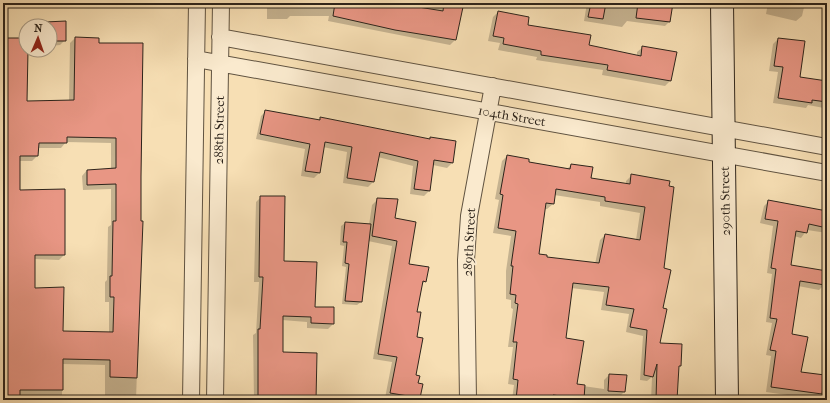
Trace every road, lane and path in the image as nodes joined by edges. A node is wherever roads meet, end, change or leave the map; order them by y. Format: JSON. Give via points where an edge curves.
{"nodes":[{"id":1,"x":197,"y":3,"type":"edge"},
{"id":2,"x":221,"y":3,"type":"edge"},
{"id":3,"x":722,"y":3,"type":"edge"},
{"id":4,"x":220,"y":37,"type":"junction"},
{"id":5,"x":196,"y":59,"type":"junction"},
{"id":6,"x":220,"y":63,"type":"junction"},
{"id":7,"x":493,"y":86,"type":"junction"},
{"id":8,"x":488,"y":112,"type":"junction"},
{"id":9,"x":723,"y":128,"type":"junction"},
{"id":10,"x":827,"y":147,"type":"edge"},
{"id":11,"x":724,"y":155,"type":"junction"},
{"id":12,"x":827,"y":173,"type":"edge"},
{"id":13,"x":193,"y":258,"type":"junction"},
{"id":14,"x":217,"y":258,"type":"junction"},
{"id":15,"x":191,"y":400,"type":"edge"},
{"id":16,"x":215,"y":400,"type":"edge"},
{"id":17,"x":468,"y":400,"type":"edge"},
{"id":18,"x":728,"y":400,"type":"edge"}],
"edges":[{"from":1,"to":5,"type":"street","name":"288th Street"},
{"from":2,"to":4,"type":"street","name":"288th Street"},
{"from":3,"to":9,"type":"street","name":"290th Street"},
{"from":4,"to":6,"type":"street","name":"288th Street"},
{"from":4,"to":7,"type":"street","name":"104th Street"},
{"from":5,"to":6,"type":"street","name":"104th Street"},
{"from":5,"to":13,"type":"street","name":"288th Street"},
{"from":6,"to":8,"type":"street","name":"104th Street"},
{"from":6,"to":14,"type":"street","name":"288th Street"},
{"from":7,"to":8,"type":"street","name":"289th Street"},
{"from":7,"to":9,"type":"street","name":"104th Street"},
{"from":8,"to":11,"type":"street","name":"104th Street"},
{"from":8,"to":17,"type":"street","name":"289th Street","via":[[468,216]]},
{"from":9,"to":10,"type":"street","name":"104th Street"},
{"from":9,"to":11,"type":"street","name":"290th Street"},
{"from":11,"to":12,"type":"street","name":"104th Street"},
{"from":11,"to":18,"type":"street","name":"290th Street"},
{"from":13,"to":14,"type":"street"},
{"from":13,"to":15,"type":"street","name":"288th Street"},
{"from":14,"to":16,"type":"street","name":"288th Street"}]}
